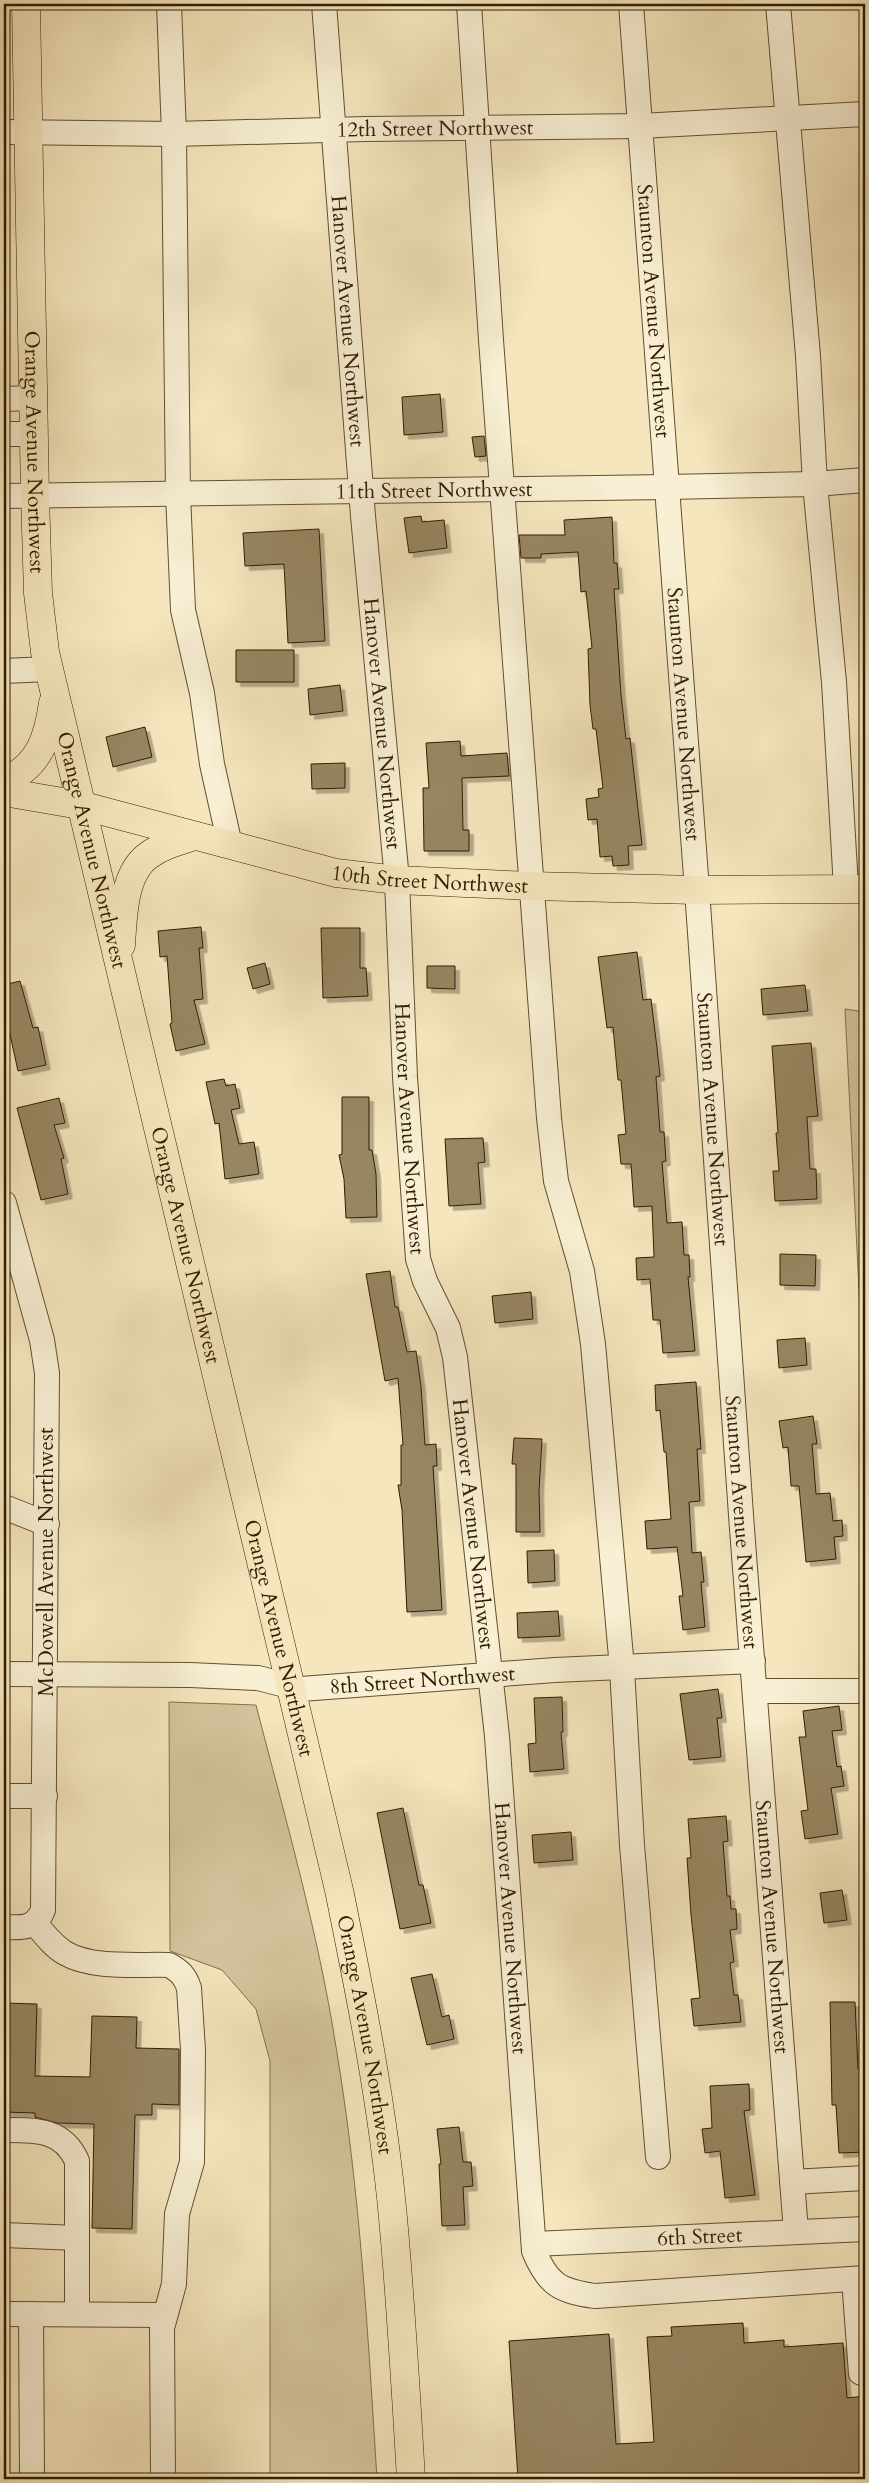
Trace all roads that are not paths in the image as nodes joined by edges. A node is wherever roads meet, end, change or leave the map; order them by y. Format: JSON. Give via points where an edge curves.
{"nodes":[{"id":1,"x":26,"y":4,"type":"edge"},
{"id":2,"x":169,"y":4,"type":"edge"},
{"id":3,"x":324,"y":4,"type":"edge"},
{"id":4,"x":469,"y":4,"type":"edge"},
{"id":5,"x":631,"y":4,"type":"edge"},
{"id":6,"x":778,"y":4,"type":"edge"},
{"id":7,"x":865,"y":114,"type":"edge"},
{"id":8,"x":789,"y":118,"type":"junction"},
{"id":9,"x":640,"y":126,"type":"junction"},
{"id":10,"x":477,"y":129,"type":"junction"},
{"id":11,"x":334,"y":130,"type":"junction"},
{"id":12,"x":16,"y":132,"type":"edge"},
{"id":13,"x":174,"y":134,"type":"junction"},
{"id":14,"x":33,"y":398,"type":"junction"},
{"id":15,"x":4,"y":399,"type":"edge"},
{"id":16,"x":4,"y":434,"type":"edge"},
{"id":17,"x":34,"y":434,"type":"junction"},
{"id":18,"x":865,"y":480,"type":"edge"},
{"id":19,"x":815,"y":484,"type":"junction"},
{"id":20,"x":666,"y":487,"type":"junction"},
{"id":21,"x":503,"y":489,"type":"junction"},
{"id":22,"x":361,"y":491,"type":"junction"},
{"id":23,"x":178,"y":494,"type":"junction"},
{"id":24,"x":4,"y":496,"type":"edge"},
{"id":25,"x":35,"y":496,"type":"junction"},
{"id":26,"x":4,"y":671,"type":"edge"},
{"id":27,"x":51,"y":682,"type":"junction"},
{"id":28,"x":4,"y":781,"type":"edge"},
{"id":29,"x":4,"y":792,"type":"edge"},
{"id":30,"x":80,"y":804,"type":"junction"},
{"id":31,"x":195,"y":836,"type":"junction"},
{"id":32,"x":230,"y":845,"type":"junction"},
{"id":33,"x":397,"y":880,"type":"junction"},
{"id":34,"x":531,"y":886,"type":"junction"},
{"id":35,"x":856,"y":888,"type":"edge"},
{"id":36,"x":697,"y":890,"type":"junction"},
{"id":37,"x":118,"y":966,"type":"junction"},
{"id":38,"x":4,"y":1203,"type":"edge"},
{"id":39,"x":4,"y":1507,"type":"edge"},
{"id":40,"x":47,"y":1524,"type":"junction"},
{"id":41,"x":753,"y":1661,"type":"junction"},
{"id":42,"x":622,"y":1668,"type":"junction"},
{"id":43,"x":4,"y":1674,"type":"edge"},
{"id":44,"x":45,"y":1674,"type":"junction"},
{"id":45,"x":491,"y":1674,"type":"junction"},
{"id":46,"x":289,"y":1686,"type":"junction"},
{"id":47,"x":755,"y":1691,"type":"junction"},
{"id":48,"x":865,"y":1691,"type":"edge"},
{"id":49,"x":4,"y":1796,"type":"edge"},
{"id":50,"x":45,"y":1796,"type":"junction"},
{"id":51,"x":35,"y":1923,"type":"junction"},
{"id":52,"x":4,"y":1927,"type":"edge"},
{"id":53,"x":4,"y":2130,"type":"edge"},
{"id":54,"x":658,"y":2157,"type":"dead end"},
{"id":55,"x":865,"y":2178,"type":"edge"},
{"id":56,"x":792,"y":2182,"type":"junction"},
{"id":57,"x":865,"y":2228,"type":"edge"},
{"id":58,"x":796,"y":2232,"type":"junction"},
{"id":59,"x":4,"y":2235,"type":"edge"},
{"id":60,"x":77,"y":2238,"type":"junction"},
{"id":61,"x":534,"y":2244,"type":"junction"},
{"id":62,"x":860,"y":2278,"type":"edge"},
{"id":63,"x":4,"y":2314,"type":"edge"},
{"id":64,"x":31,"y":2314,"type":"junction"},
{"id":65,"x":77,"y":2314,"type":"junction"},
{"id":66,"x":164,"y":2315,"type":"junction"},
{"id":67,"x":860,"y":2373,"type":"dead end"},
{"id":68,"x":32,"y":2479,"type":"edge"},
{"id":69,"x":163,"y":2479,"type":"edge"},
{"id":70,"x":411,"y":2479,"type":"edge"}],
"edges":[{"from":1,"to":12,"type":"main road","name":"Orange Avenue Northwest"},
{"from":2,"to":13,"type":"street"},
{"from":3,"to":11,"type":"street","name":"Hanover Avenue Northwest"},
{"from":4,"to":10,"type":"street"},
{"from":5,"to":9,"type":"street","name":"Staunton Avenue Northwest"},
{"from":6,"to":8,"type":"street"},
{"from":7,"to":8,"type":"street","name":"12th Street Northwest"},
{"from":8,"to":9,"type":"street","name":"12th Street Northwest"},
{"from":8,"to":19,"type":"street"},
{"from":9,"to":10,"type":"street","name":"12th Street Northwest"},
{"from":9,"to":20,"type":"street","name":"Staunton Avenue Northwest"},
{"from":10,"to":11,"type":"street","name":"12th Street Northwest"},
{"from":10,"to":21,"type":"street"},
{"from":11,"to":13,"type":"street","name":"12th Street Northwest"},
{"from":11,"to":22,"type":"street","name":"Hanover Avenue Northwest"},
{"from":12,"to":13,"type":"street","name":"12th Street Northwest"},
{"from":12,"to":14,"type":"main road","name":"Orange Avenue Northwest"},
{"from":13,"to":23,"type":"street"},
{"from":14,"to":15,"type":"street"},
{"from":14,"to":17,"type":"main road","name":"Orange Avenue Northwest"},
{"from":16,"to":17,"type":"street"},
{"from":17,"to":25,"type":"main road","name":"Orange Avenue Northwest"},
{"from":18,"to":19,"type":"street","name":"11th Street Northwest"},
{"from":19,"to":20,"type":"street","name":"11th Street Northwest"},
{"from":19,"to":35,"type":"street"},
{"from":20,"to":21,"type":"street","name":"11th Street Northwest"},
{"from":20,"to":36,"type":"street","name":"Staunton Avenue Northwest"},
{"from":21,"to":22,"type":"street","name":"11th Street Northwest"},
{"from":21,"to":34,"type":"street"},
{"from":22,"to":23,"type":"street","name":"11th Street Northwest"},
{"from":22,"to":33,"type":"street","name":"Hanover Avenue Northwest"},
{"from":23,"to":25,"type":"street","name":"11th Street Northwest"},
{"from":23,"to":32,"type":"street","via":[[183,610]]},
{"from":24,"to":25,"type":"street","name":"11th Street Northwest"},
{"from":25,"to":27,"type":"main road","name":"Orange Avenue Northwest","via":[[38,593]]},
{"from":26,"to":27,"type":"street"},
{"from":27,"to":28,"type":"main road","via":[[49,730],[39,753],[25,769]]},
{"from":27,"to":30,"type":"main road","name":"Orange Avenue Northwest"},
{"from":29,"to":30,"type":"main road","name":"10th Street Northwest"},
{"from":30,"to":31,"type":"main road","name":"10th Street Northwest"},
{"from":30,"to":37,"type":"main road","name":"Orange Avenue Northwest"},
{"from":31,"to":32,"type":"main road","name":"10th Street Northwest"},
{"from":31,"to":37,"type":"main road","via":[[167,844],[147,856],[132,876],[124,906]]},
{"from":32,"to":33,"type":"main road","name":"10th Street Northwest","via":[[336,873]]},
{"from":33,"to":34,"type":"main road","name":"10th Street Northwest"},
{"from":33,"to":45,"type":"street","name":"Hanover Avenue Northwest","via":[[405,1077],[418,1259],[448,1328],[455,1357]]},
{"from":34,"to":36,"type":"main road","name":"10th Street Northwest"},
{"from":34,"to":42,"type":"street","via":[[556,1181],[582,1271],[593,1344]]},
{"from":35,"to":36,"type":"main road","name":"10th Street Northwest"},
{"from":36,"to":41,"type":"street","name":"Staunton Avenue Northwest"},
{"from":37,"to":46,"type":"main road","name":"Orange Avenue Northwest"},
{"from":38,"to":40,"type":"street","name":"McDowell Avenue Northwest","via":[[42,1340],[47,1373]]},
{"from":39,"to":40,"type":"street"},
{"from":40,"to":44,"type":"street","name":"McDowell Avenue Northwest"},
{"from":41,"to":42,"type":"street","name":"8th Street Northwest"},
{"from":41,"to":47,"type":"street","name":"Staunton Avenue Northwest"},
{"from":42,"to":45,"type":"street","name":"8th Street Northwest"},
{"from":42,"to":54,"type":"street","via":[[632,1845]]},
{"from":43,"to":44,"type":"street","name":"8th Street Northwest"},
{"from":44,"to":46,"type":"street","name":"8th Street Northwest","via":[[258,1678]]},
{"from":44,"to":50,"type":"street","name":"McDowell Avenue Northwest"},
{"from":45,"to":46,"type":"street","name":"8th Street Northwest","via":[[301,1689]]},
{"from":45,"to":61,"type":"street","name":"Hanover Avenue Northwest"},
{"from":46,"to":70,"type":"main road","name":"Orange Avenue Northwest","via":[[339,1890],[377,2092],[393,2217]]},
{"from":47,"to":48,"type":"street"},
{"from":47,"to":56,"type":"street","name":"Staunton Avenue Northwest"},
{"from":49,"to":50,"type":"street"},
{"from":50,"to":51,"type":"street","name":"McDowell Avenue Northwest","via":[[43,1910]]},
{"from":51,"to":52,"type":"street","via":[[26,1928]]},
{"from":51,"to":66,"type":"street","via":[[65,1953],[81,1960],[168,1966],[179,1971],[189,1988],[193,2050],[192,2162],[177,2214],[174,2284]]},
{"from":53,"to":60,"type":"street","via":[[49,2133],[63,2140],[72,2150],[77,2161]]},
{"from":55,"to":56,"type":"street"},
{"from":56,"to":58,"type":"street","name":"Staunton Avenue Northwest"},
{"from":57,"to":58,"type":"street","name":"6th Street"},
{"from":58,"to":61,"type":"street","name":"6th Street"},
{"from":59,"to":60,"type":"street"},
{"from":60,"to":65,"type":"street"},
{"from":61,"to":62,"type":"street","name":"Hanover Avenue Northwest","via":[[540,2266],[551,2280],[570,2292],[595,2296]]},
{"from":62,"to":67,"type":"street"},
{"from":63,"to":64,"type":"street"},
{"from":64,"to":65,"type":"street"},
{"from":64,"to":68,"type":"street"},
{"from":65,"to":66,"type":"street"},
{"from":66,"to":69,"type":"street"}]}
